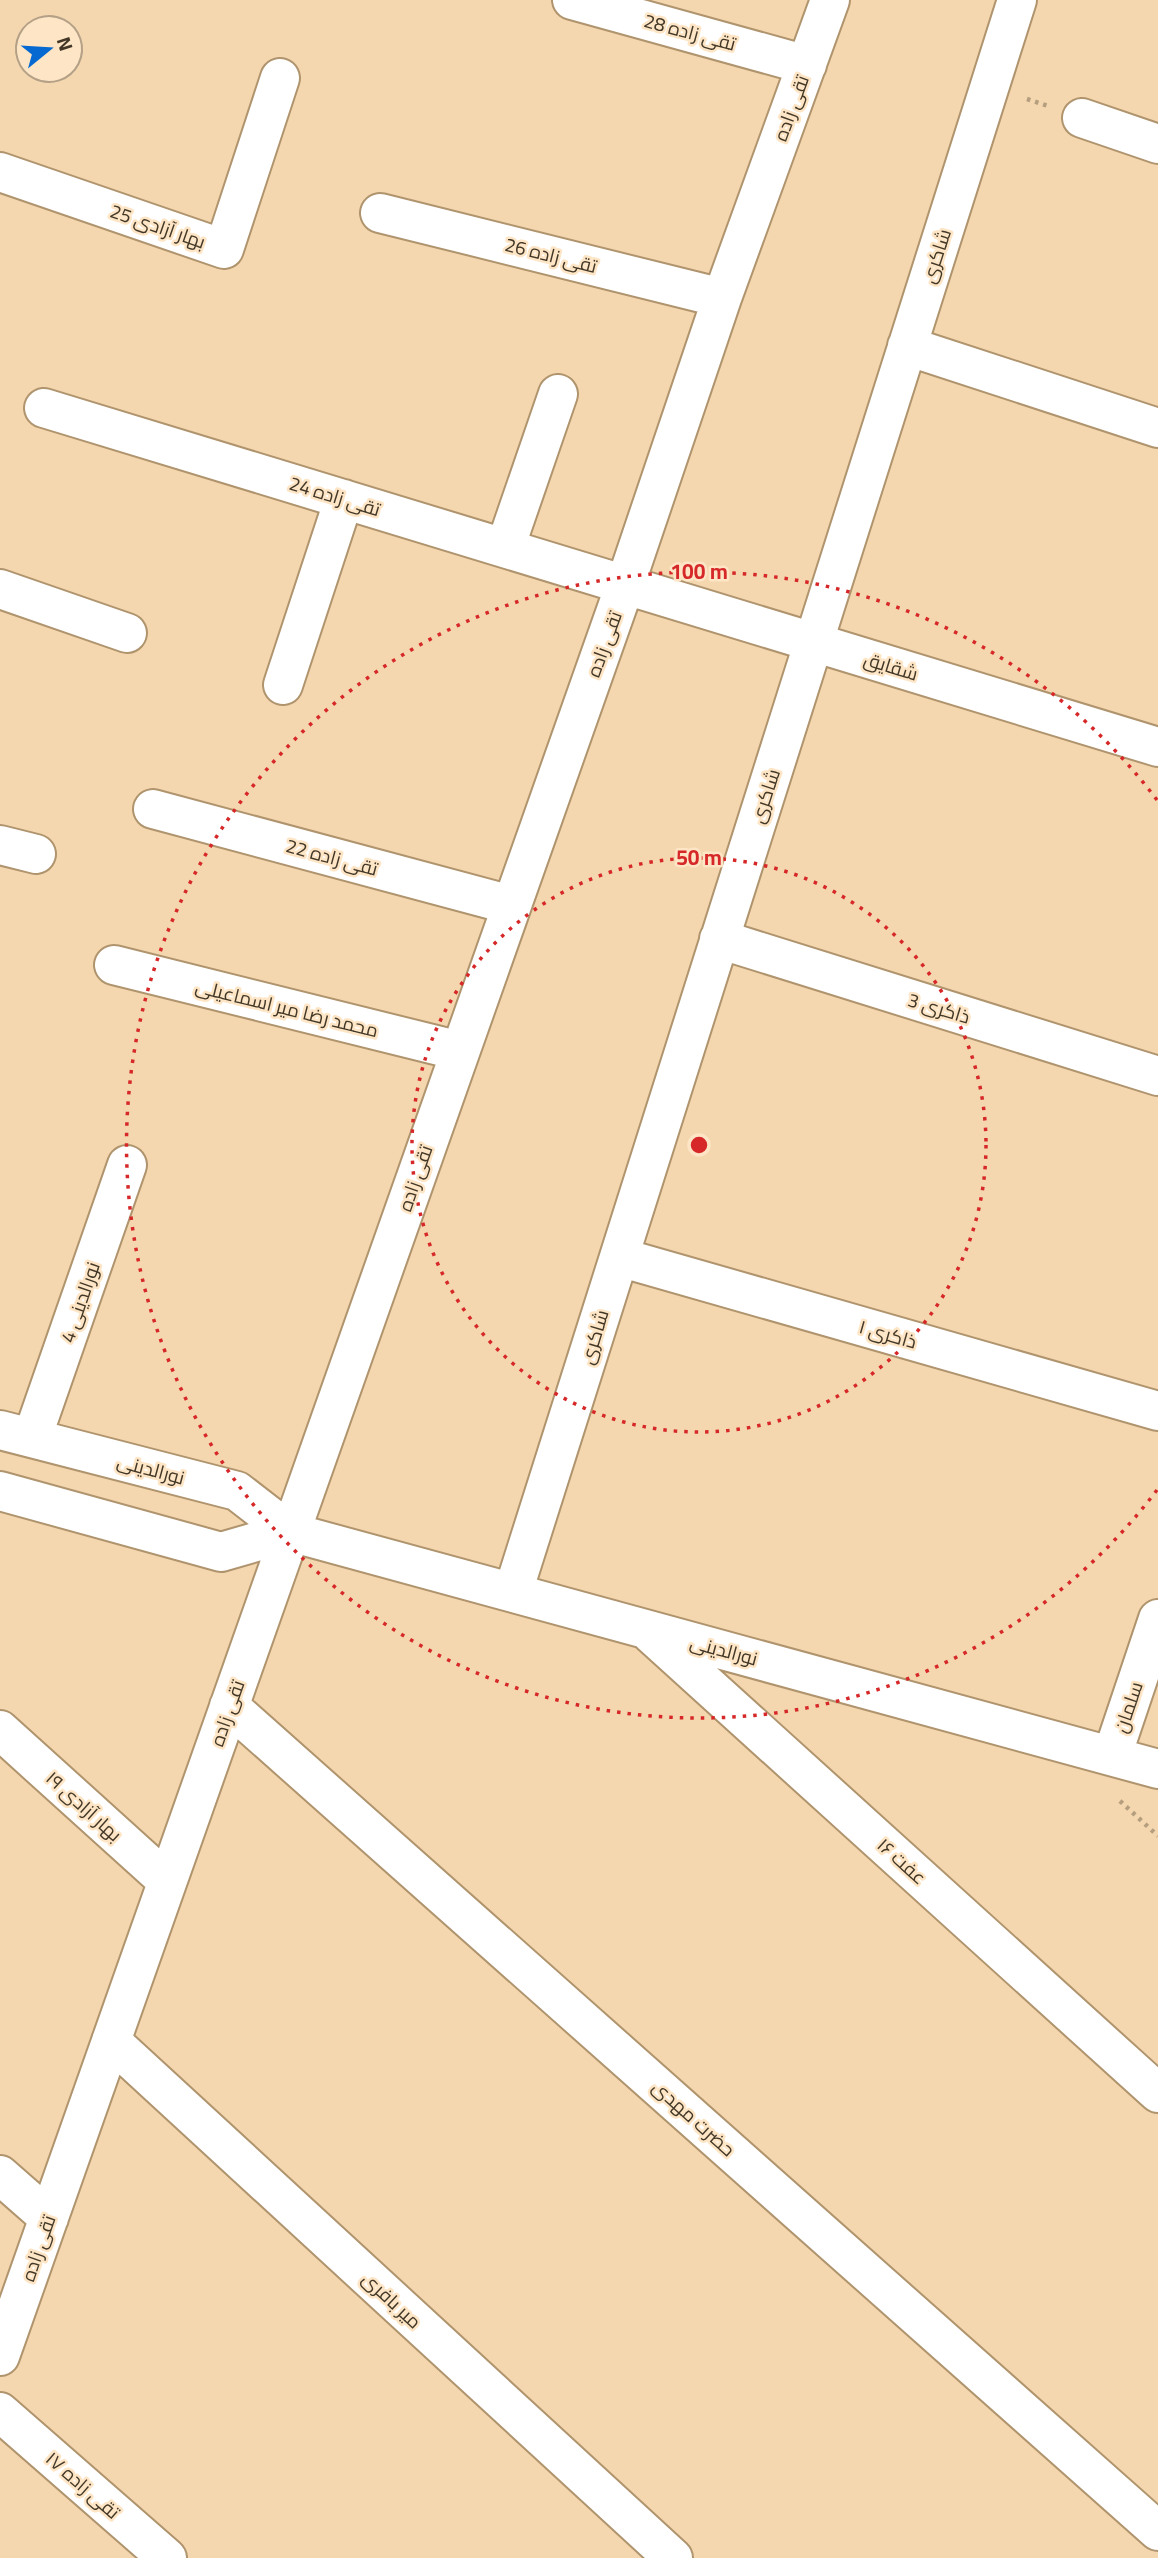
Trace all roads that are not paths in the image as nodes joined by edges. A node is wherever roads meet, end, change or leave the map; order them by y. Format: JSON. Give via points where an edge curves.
{"nodes":[{"id":1,"x":572,"y":0,"type":"edge"},
{"id":2,"x":830,"y":0,"type":"edge"},
{"id":3,"x":1017,"y":0,"type":"edge"},
{"id":4,"x":807,"y":65,"type":"junction"},
{"id":5,"x":280,"y":78,"type":"dead end"},
{"id":6,"x":1082,"y":118,"type":"road end"},
{"id":7,"x":1158,"y":144,"type":"edge"},
{"id":8,"x":0,"y":172,"type":"edge"},
{"id":9,"x":380,"y":213,"type":"dead end"},
{"id":10,"x":722,"y":298,"type":"junction"},
{"id":11,"x":907,"y":346,"type":"junction"},
{"id":12,"x":558,"y":394,"type":"dead end"},
{"id":13,"x":44,"y":408,"type":"dead end"},
{"id":14,"x":1158,"y":429,"type":"edge"},
{"id":15,"x":344,"y":499,"type":"junction"},
{"id":16,"x":505,"y":548,"type":"junction"},
{"id":17,"x":625,"y":585,"type":"junction"},
{"id":18,"x":0,"y":589,"type":"edge"},
{"id":19,"x":127,"y":633,"type":"dead end"},
{"id":20,"x":813,"y":642,"type":"junction"},
{"id":21,"x":283,"y":685,"type":"dead end"},
{"id":22,"x":1158,"y":747,"type":"edge"},
{"id":23,"x":153,"y":809,"type":"dead end"},
{"id":24,"x":511,"y":905,"type":"junction"},
{"id":25,"x":719,"y":939,"type":"junction"},
{"id":26,"x":114,"y":965,"type":"dead end"},
{"id":27,"x":460,"y":1051,"type":"junction"},
{"id":28,"x":1158,"y":1076,"type":"edge"},
{"id":29,"x":127,"y":1165,"type":"dead end"},
{"id":30,"x":619,"y":1257,"type":"junction"},
{"id":31,"x":1158,"y":1411,"type":"edge"},
{"id":32,"x":16,"y":1434,"type":"edge"},
{"id":33,"x":0,"y":1491,"type":"edge"},
{"id":34,"x":290,"y":1532,"type":"junction"},
{"id":35,"x":513,"y":1592,"type":"junction"},
{"id":36,"x":1158,"y":1619,"type":"edge"},
{"id":37,"x":645,"y":1629,"type":"junction"},
{"id":38,"x":229,"y":1706,"type":"junction"},
{"id":39,"x":0,"y":1730,"type":"edge"},
{"id":40,"x":1112,"y":1756,"type":"junction"},
{"id":41,"x":1158,"y":1769,"type":"edge"},
{"id":42,"x":167,"y":1881,"type":"junction"},
{"id":43,"x":111,"y":2041,"type":"junction"},
{"id":44,"x":1158,"y":2093,"type":"edge"},
{"id":45,"x":0,"y":2175,"type":"edge"},
{"id":46,"x":49,"y":2218,"type":"junction"},
{"id":47,"x":0,"y":2356,"type":"edge"},
{"id":48,"x":0,"y":2412,"type":"edge"},
{"id":49,"x":1158,"y":2531,"type":"edge"},
{"id":50,"x":166,"y":2558,"type":"edge"},
{"id":51,"x":673,"y":2558,"type":"edge"}],
"edges":[{"from":1,"to":4,"type":"street","name":"تقی زاده 28"},
{"from":2,"to":4,"type":"street","name":"تقی زاده"},
{"from":3,"to":11,"type":"street","name":"شاکری"},
{"from":4,"to":10,"type":"street","name":"تقی زاده"},
{"from":5,"to":8,"type":"street","name":"بهار آزادی 25","via":[[225,249]]},
{"from":6,"to":7,"type":"street"},
{"from":9,"to":10,"type":"street","name":"تقی زاده 26"},
{"from":10,"to":17,"type":"street","name":"تقی زاده"},
{"from":11,"to":14,"type":"street"},
{"from":11,"to":20,"type":"street","name":"شاکری"},
{"from":12,"to":16,"type":"street"},
{"from":13,"to":15,"type":"street","name":"تقی زاده 24"},
{"from":15,"to":16,"type":"street","name":"تقی زاده 24"},
{"from":15,"to":21,"type":"street"},
{"from":16,"to":17,"type":"street","name":"تقی زاده 24"},
{"from":17,"to":20,"type":"street","name":"شقایق"},
{"from":17,"to":24,"type":"street","name":"تقی زاده"},
{"from":18,"to":19,"type":"street"},
{"from":20,"to":22,"type":"street","name":"شقایق"},
{"from":20,"to":25,"type":"street","name":"شاکری"},
{"from":23,"to":24,"type":"street","name":"تقی زاده 22"},
{"from":24,"to":27,"type":"street","name":"تقی زاده"},
{"from":25,"to":28,"type":"street","name":"ذاکری 3"},
{"from":25,"to":30,"type":"street","name":"شاکری"},
{"from":26,"to":27,"type":"street","name":"محمد رضا میر اسماعیلی"},
{"from":27,"to":34,"type":"street","name":"تقی زاده"},
{"from":29,"to":32,"type":"street","name":"نورالدینی 4"},
{"from":30,"to":31,"type":"street","name":"ذاکری ۱"},
{"from":30,"to":35,"type":"street","name":"شاکری"},
{"from":32,"to":34,"type":"street","name":"نورالدینی","via":[[237,1492]]},
{"from":33,"to":34,"type":"street","via":[[221,1552]]},
{"from":34,"to":35,"type":"street","name":"نورالدینی"},
{"from":34,"to":38,"type":"street","name":"تقی زاده"},
{"from":35,"to":37,"type":"street","name":"نورالدینی"},
{"from":36,"to":40,"type":"street","name":"سلمان"},
{"from":37,"to":40,"type":"street","name":"نورالدینی"},
{"from":37,"to":44,"type":"street","name":"عفت ۱۶"},
{"from":38,"to":42,"type":"street","name":"تقی زاده"},
{"from":38,"to":49,"type":"street","name":"حضرت مهدی"},
{"from":39,"to":42,"type":"street","name":"بهار آزادی ۱۹"},
{"from":40,"to":41,"type":"street","name":"نورالدینی"},
{"from":42,"to":43,"type":"street","name":"تقی زاده"},
{"from":43,"to":46,"type":"street","name":"تقی زاده"},
{"from":43,"to":51,"type":"street","name":"میر بافری"},
{"from":45,"to":46,"type":"street"},
{"from":46,"to":47,"type":"street","name":"تقی زاده"},
{"from":48,"to":50,"type":"street","name":"تقی زاده ۱۷"}]}
